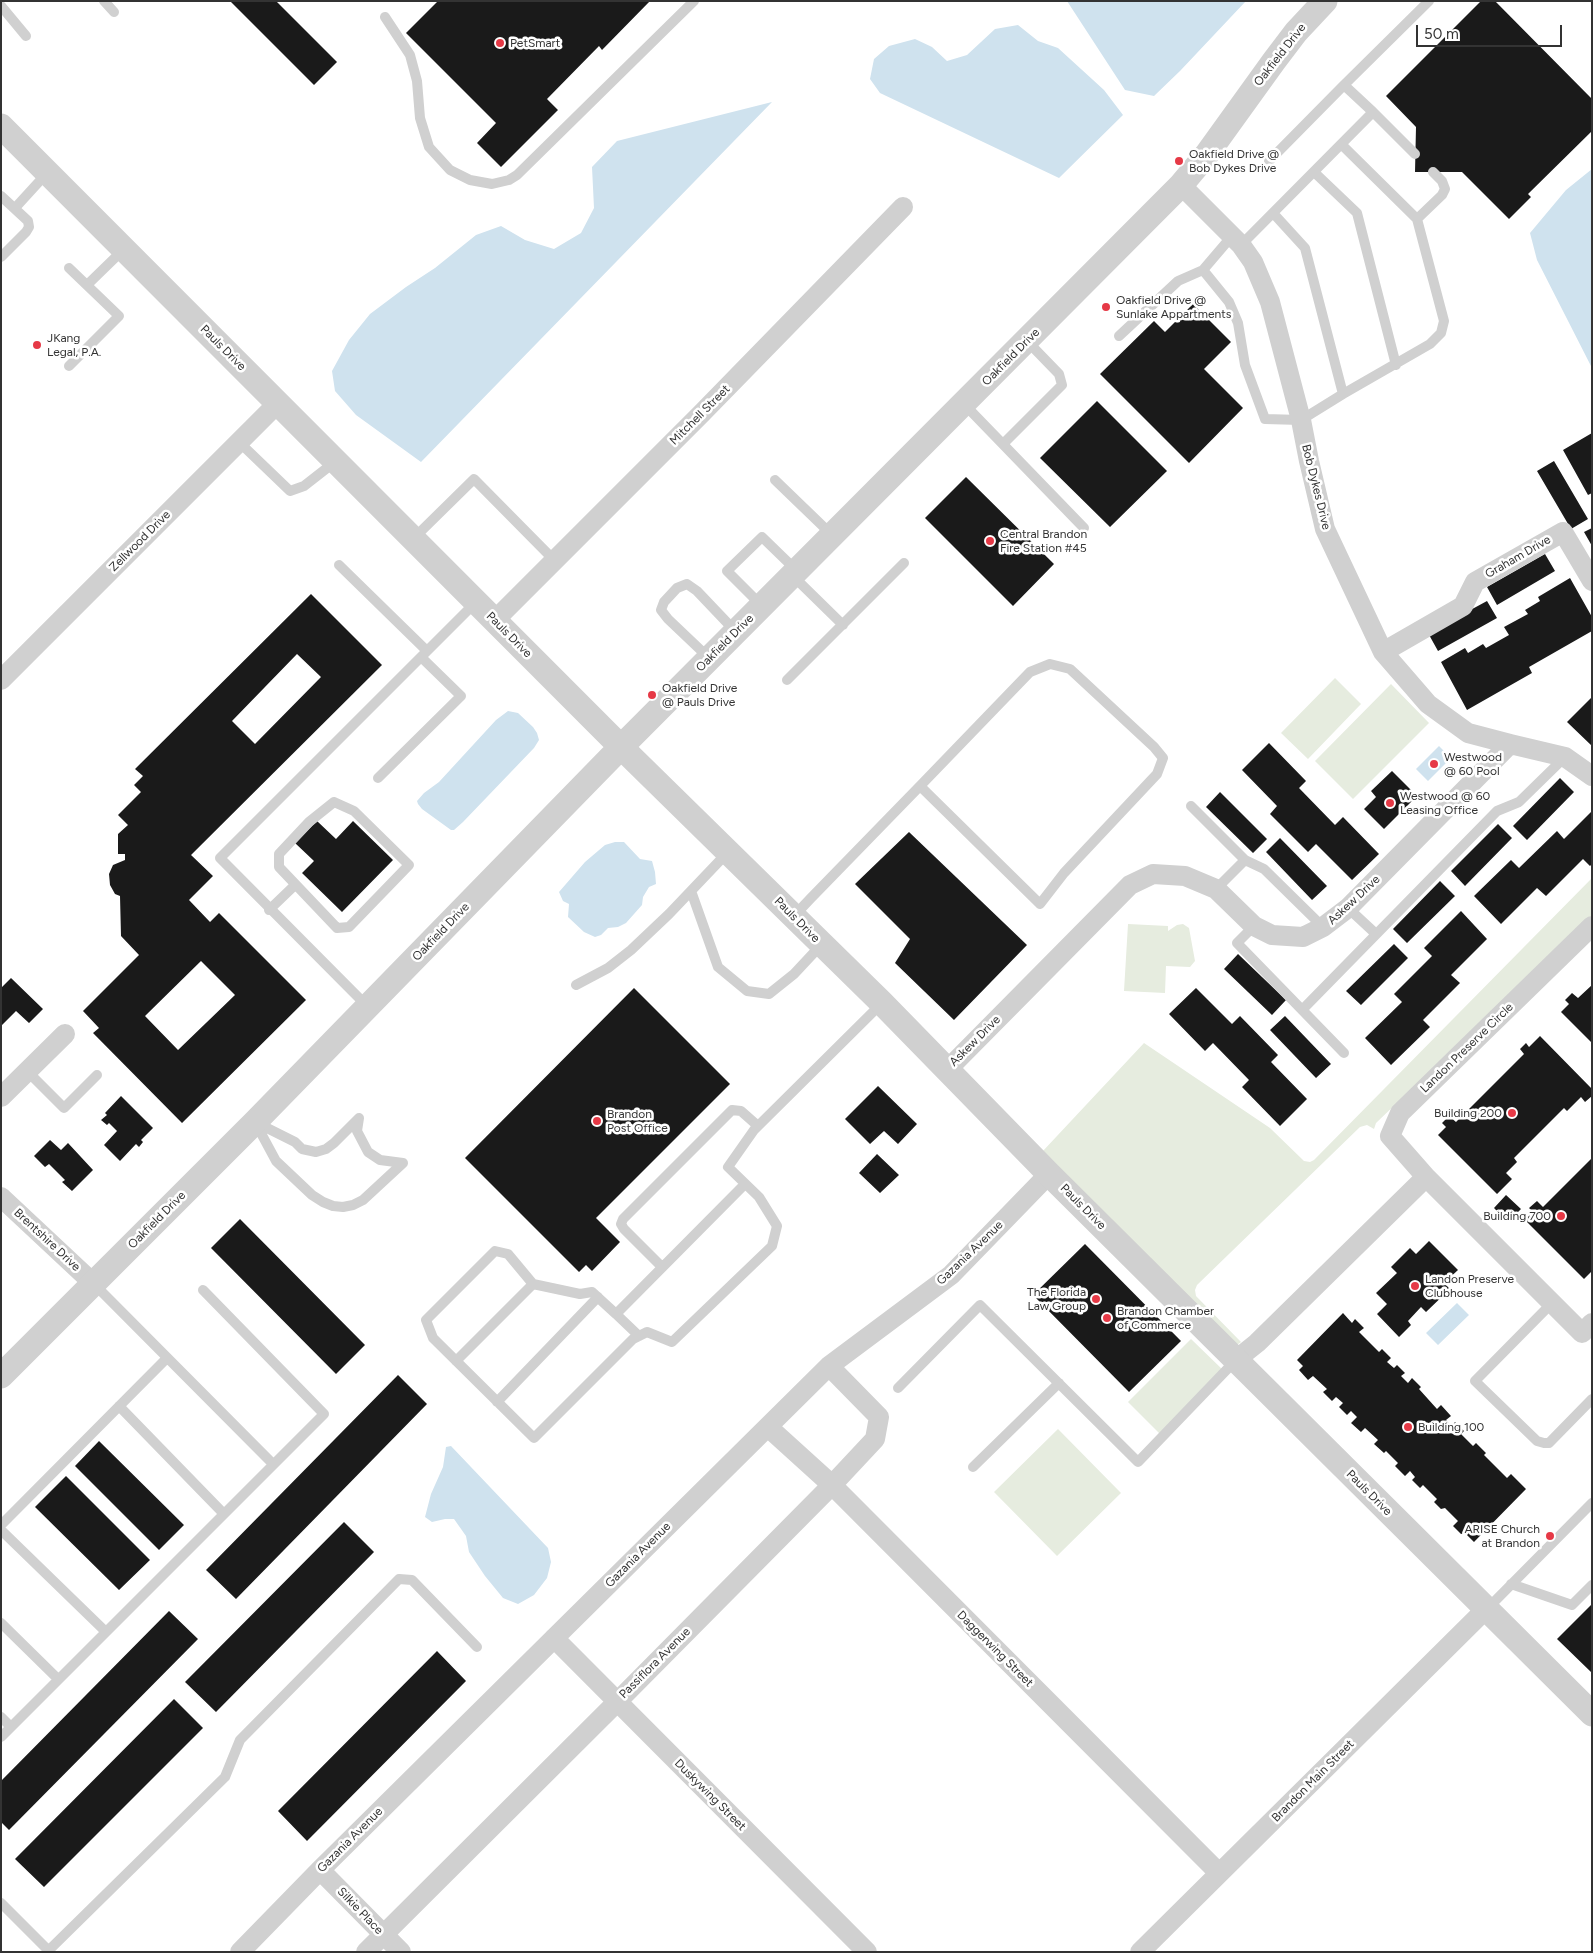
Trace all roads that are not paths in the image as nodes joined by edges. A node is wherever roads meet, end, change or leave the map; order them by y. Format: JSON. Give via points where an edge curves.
{"nodes":[{"id":1,"x":104,"y":1,"type":"edge"},
{"id":2,"x":694,"y":1,"type":"edge"},
{"id":3,"x":1325,"y":1,"type":"edge"},
{"id":4,"x":1429,"y":1,"type":"edge"},
{"id":5,"x":1,"y":6,"type":"edge"},
{"id":6,"x":114,"y":12,"type":"dead end"},
{"id":7,"x":385,"y":17,"type":"dead end"},
{"id":8,"x":26,"y":36,"type":"dead end"},
{"id":9,"x":1344,"y":85,"type":"junction"},
{"id":10,"x":1373,"y":112,"type":"junction"},
{"id":11,"x":1,"y":126,"type":"edge"},
{"id":12,"x":1342,"y":145,"type":"junction"},
{"id":13,"x":1416,"y":154,"type":"dead end"},
{"id":14,"x":1269,"y":161,"type":"dead end"},
{"id":15,"x":48,"y":172,"type":"junction"},
{"id":16,"x":1314,"y":172,"type":"junction"},
{"id":17,"x":1433,"y":172,"type":"dead end"},
{"id":18,"x":1181,"y":185,"type":"junction"},
{"id":19,"x":1,"y":196,"type":"edge"},
{"id":20,"x":903,"y":207,"type":"dead end"},
{"id":21,"x":15,"y":208,"type":"junction"},
{"id":22,"x":1273,"y":213,"type":"junction"},
{"id":23,"x":1417,"y":219,"type":"junction"},
{"id":24,"x":1236,"y":241,"type":"junction"},
{"id":25,"x":124,"y":248,"type":"junction"},
{"id":26,"x":1,"y":257,"type":"edge"},
{"id":27,"x":69,"y":268,"type":"dead end"},
{"id":28,"x":1203,"y":270,"type":"junction"},
{"id":29,"x":87,"y":285,"type":"junction"},
{"id":30,"x":1119,"y":336,"type":"dead end"},
{"id":31,"x":1027,"y":341,"type":"junction"},
{"id":32,"x":1396,"y":365,"type":"junction"},
{"id":33,"x":69,"y":366,"type":"dead end"},
{"id":34,"x":1343,"y":394,"type":"junction"},
{"id":35,"x":278,"y":403,"type":"junction"},
{"id":36,"x":964,"y":404,"type":"junction"},
{"id":37,"x":1301,"y":420,"type":"junction"},
{"id":38,"x":239,"y":442,"type":"junction"},
{"id":39,"x":1004,"y":444,"type":"junction"},
{"id":40,"x":336,"y":461,"type":"junction"},
{"id":41,"x":775,"y":480,"type":"dead end"},
{"id":42,"x":1084,"y":528,"type":"dead end"},
{"id":43,"x":833,"y":536,"type":"junction"},
{"id":44,"x":413,"y":539,"type":"junction"},
{"id":45,"x":554,"y":560,"type":"junction"},
{"id":46,"x":904,"y":563,"type":"dead end"},
{"id":47,"x":339,"y":565,"type":"dead end"},
{"id":48,"x":795,"y":574,"type":"junction"},
{"id":49,"x":1592,"y":581,"type":"edge"},
{"id":50,"x":476,"y":602,"type":"junction"},
{"id":51,"x":762,"y":607,"type":"junction"},
{"id":52,"x":495,"y":620,"type":"junction"},
{"id":53,"x":842,"y":625,"type":"junction"},
{"id":54,"x":736,"y":632,"type":"junction"},
{"id":55,"x":1383,"y":652,"type":"junction"},
{"id":56,"x":424,"y":654,"type":"junction"},
{"id":57,"x":710,"y":659,"type":"junction"},
{"id":58,"x":1,"y":680,"type":"edge"},
{"id":59,"x":787,"y":680,"type":"dead end"},
{"id":60,"x":1510,"y":744,"type":"junction"},
{"id":61,"x":621,"y":748,"type":"junction"},
{"id":62,"x":1565,"y":757,"type":"junction"},
{"id":63,"x":1592,"y":776,"type":"edge"},
{"id":64,"x":378,"y":778,"type":"dead end"},
{"id":65,"x":920,"y":786,"type":"junction"},
{"id":66,"x":1191,"y":806,"type":"dead end"},
{"id":67,"x":728,"y":852,"type":"junction"},
{"id":68,"x":1244,"y":860,"type":"junction"},
{"id":69,"x":295,"y":885,"type":"junction"},
{"id":70,"x":1216,"y":889,"type":"junction"},
{"id":71,"x":691,"y":891,"type":"junction"},
{"id":72,"x":1348,"y":908,"type":"junction"},
{"id":73,"x":269,"y":910,"type":"junction"},
{"id":74,"x":794,"y":916,"type":"junction"},
{"id":75,"x":1254,"y":926,"type":"junction"},
{"id":76,"x":1592,"y":926,"type":"edge"},
{"id":77,"x":1323,"y":927,"type":"junction"},
{"id":78,"x":1376,"y":934,"type":"junction"},
{"id":79,"x":822,"y":944,"type":"junction"},
{"id":80,"x":576,"y":985,"type":"dead end"},
{"id":81,"x":882,"y":1003,"type":"junction"},
{"id":82,"x":368,"y":1007,"type":"junction"},
{"id":83,"x":1302,"y":1010,"type":"junction"},
{"id":84,"x":65,"y":1034,"type":"dead end"},
{"id":85,"x":1344,"y":1053,"type":"dead end"},
{"id":86,"x":947,"y":1070,"type":"junction"},
{"id":87,"x":27,"y":1071,"type":"junction"},
{"id":88,"x":97,"y":1075,"type":"dead end"},
{"id":89,"x":1,"y":1097,"type":"edge"},
{"id":90,"x":255,"y":1122,"type":"junction"},
{"id":91,"x":758,"y":1126,"type":"junction"},
{"id":92,"x":1050,"y":1174,"type":"junction"},
{"id":93,"x":1426,"y":1177,"type":"junction"},
{"id":94,"x":745,"y":1184,"type":"junction"},
{"id":95,"x":1,"y":1197,"type":"edge"},
{"id":96,"x":662,"y":1267,"type":"junction"},
{"id":97,"x":94,"y":1284,"type":"junction"},
{"id":98,"x":533,"y":1284,"type":"junction"},
{"id":99,"x":203,"y":1290,"type":"dead end"},
{"id":100,"x":598,"y":1297,"type":"junction"},
{"id":101,"x":1552,"y":1303,"type":"junction"},
{"id":102,"x":616,"y":1314,"type":"junction"},
{"id":103,"x":1588,"y":1333,"type":"edge"},
{"id":104,"x":638,"y":1336,"type":"junction"},
{"id":105,"x":167,"y":1358,"type":"junction"},
{"id":106,"x":1237,"y":1359,"type":"junction"},
{"id":107,"x":456,"y":1361,"type":"junction"},
{"id":108,"x":829,"y":1366,"type":"junction"},
{"id":109,"x":1,"y":1376,"type":"edge"},
{"id":110,"x":1059,"y":1383,"type":"junction"},
{"id":111,"x":898,"y":1388,"type":"dead end"},
{"id":112,"x":1592,"y":1399,"type":"edge"},
{"id":113,"x":497,"y":1402,"type":"junction"},
{"id":114,"x":119,"y":1406,"type":"junction"},
{"id":115,"x":768,"y":1427,"type":"junction"},
{"id":116,"x":273,"y":1464,"type":"junction"},
{"id":117,"x":973,"y":1467,"type":"dead end"},
{"id":118,"x":832,"y":1485,"type":"junction"},
{"id":119,"x":1592,"y":1503,"type":"edge"},
{"id":120,"x":224,"y":1514,"type":"junction"},
{"id":121,"x":1,"y":1525,"type":"edge"},
{"id":122,"x":1,"y":1530,"type":"edge"},
{"id":123,"x":1511,"y":1584,"type":"junction"},
{"id":124,"x":1592,"y":1585,"type":"edge"},
{"id":125,"x":1486,"y":1610,"type":"junction"},
{"id":126,"x":1,"y":1623,"type":"edge"},
{"id":127,"x":106,"y":1632,"type":"junction"},
{"id":128,"x":554,"y":1638,"type":"junction"},
{"id":129,"x":477,"y":1647,"type":"dead end"},
{"id":130,"x":58,"y":1679,"type":"junction"},
{"id":131,"x":616,"y":1702,"type":"junction"},
{"id":132,"x":1592,"y":1714,"type":"edge"},
{"id":133,"x":1,"y":1717,"type":"edge"},
{"id":134,"x":11,"y":1727,"type":"junction"},
{"id":135,"x":1,"y":1737,"type":"edge"},
{"id":136,"x":320,"y":1870,"type":"junction"},
{"id":137,"x":1219,"y":1873,"type":"junction"},
{"id":138,"x":1,"y":1903,"type":"edge"},
{"id":139,"x":383,"y":1934,"type":"junction"},
{"id":140,"x":47,"y":1951,"type":"edge"},
{"id":141,"x":240,"y":1952,"type":"edge"},
{"id":142,"x":366,"y":1952,"type":"edge"},
{"id":143,"x":401,"y":1952,"type":"edge"},
{"id":144,"x":867,"y":1952,"type":"edge"},
{"id":145,"x":1140,"y":1952,"type":"edge"}],
"edges":[{"from":1,"to":6,"type":"lane"},
{"from":2,"to":7,"type":"lane","via":[[517,175],[492,184],[470,180],[450,170],[429,147],[420,118],[417,81],[410,56]]},
{"from":3,"to":18,"type":"street","name":"Oakfield Drive","via":[[1296,32]]},
{"from":4,"to":9,"type":"lane"},
{"from":5,"to":8,"type":"lane"},
{"from":9,"to":10,"type":"lane"},
{"from":9,"to":14,"type":"lane"},
{"from":10,"to":12,"type":"lane"},
{"from":10,"to":13,"type":"lane"},
{"from":11,"to":15,"type":"street","name":"Pauls Drive"},
{"from":12,"to":16,"type":"lane"},
{"from":12,"to":23,"type":"lane"},
{"from":15,"to":21,"type":"lane"},
{"from":15,"to":25,"type":"street","name":"Pauls Drive"},
{"from":16,"to":22,"type":"lane"},
{"from":16,"to":32,"type":"lane","via":[[1357,213]]},
{"from":17,"to":23,"type":"lane","via":[[1445,189]]},
{"from":18,"to":24,"type":"street","name":"Bob Dykes Drive"},
{"from":18,"to":31,"type":"street","name":"Oakfield Drive"},
{"from":19,"to":21,"type":"lane"},
{"from":20,"to":45,"type":"street","name":"Mitchell Street","via":[[702,414]]},
{"from":21,"to":26,"type":"lane","via":[[28,221],[28,227]]},
{"from":22,"to":24,"type":"lane"},
{"from":22,"to":34,"type":"lane","via":[[1305,248]]},
{"from":23,"to":32,"type":"lane","via":[[1444,321],[1441,333],[1430,344]]},
{"from":24,"to":28,"type":"lane"},
{"from":24,"to":37,"type":"street","name":"Bob Dykes Drive","via":[[1254,262],[1270,302]]},
{"from":25,"to":29,"type":"lane"},
{"from":25,"to":35,"type":"street","name":"Pauls Drive"},
{"from":27,"to":29,"type":"lane"},
{"from":28,"to":30,"type":"lane","via":[[1178,281]]},
{"from":28,"to":37,"type":"lane","via":[[1229,302],[1238,323],[1246,365],[1265,419]]},
{"from":29,"to":33,"type":"lane","via":[[119,316]]},
{"from":31,"to":36,"type":"street","name":"Oakfield Drive"},
{"from":31,"to":39,"type":"lane","via":[[1059,374],[1062,385]]},
{"from":32,"to":34,"type":"lane"},
{"from":34,"to":37,"type":"lane"},
{"from":35,"to":38,"type":"street","name":"Zellwood Drive"},
{"from":35,"to":40,"type":"street","name":"Pauls Drive"},
{"from":36,"to":39,"type":"lane"},
{"from":36,"to":43,"type":"street","name":"Oakfield Drive"},
{"from":37,"to":55,"type":"street","name":"Bob Dykes Drive","via":[[1325,529]]},
{"from":38,"to":40,"type":"lane","via":[[290,491],[304,486]]},
{"from":38,"to":58,"type":"street","name":"Zellwood Drive"},
{"from":39,"to":42,"type":"lane"},
{"from":40,"to":44,"type":"street","name":"Pauls Drive"},
{"from":41,"to":43,"type":"lane"},
{"from":43,"to":48,"type":"street","name":"Oakfield Drive"},
{"from":44,"to":45,"type":"lane","via":[[474,479]]},
{"from":44,"to":50,"type":"street","name":"Pauls Drive"},
{"from":45,"to":52,"type":"street","name":"Mitchell Street"},
{"from":46,"to":53,"type":"lane"},
{"from":47,"to":56,"type":"lane"},
{"from":48,"to":51,"type":"street","name":"Oakfield Drive"},
{"from":48,"to":51,"type":"lane","via":[[762,536],[727,571]]},
{"from":48,"to":53,"type":"lane"},
{"from":49,"to":55,"type":"street","name":"Graham Drive","via":[[1563,532],[1475,582],[1463,606]]},
{"from":50,"to":52,"type":"street","name":"Pauls Drive"},
{"from":50,"to":56,"type":"lane"},
{"from":51,"to":54,"type":"street","name":"Oakfield Drive"},
{"from":52,"to":61,"type":"street","name":"Pauls Drive"},
{"from":53,"to":59,"type":"lane"},
{"from":54,"to":57,"type":"street","name":"Oakfield Drive"},
{"from":54,"to":57,"type":"lane","via":[[697,591],[687,584],[677,588],[661,610]]},
{"from":55,"to":60,"type":"street","name":"Bob Dykes Drive","via":[[1428,704],[1468,733]]},
{"from":56,"to":64,"type":"lane","via":[[461,696]]},
{"from":56,"to":73,"type":"lane","via":[[220,858]]},
{"from":57,"to":61,"type":"street","name":"Oakfield Drive"},
{"from":60,"to":62,"type":"street"},
{"from":60,"to":72,"type":"street","name":"Askew Drive"},
{"from":61,"to":67,"type":"street","name":"Pauls Drive"},
{"from":61,"to":82,"type":"street","name":"Oakfield Drive"},
{"from":62,"to":63,"type":"street"},
{"from":62,"to":78,"type":"lane","via":[[1519,802],[1497,811]]},
{"from":65,"to":65,"type":"lane","via":[[1030,672],[1050,664],[1070,669],[1163,758],[1157,774],[1064,873],[1040,904]]},
{"from":65,"to":74,"type":"lane"},
{"from":66,"to":68,"type":"lane"},
{"from":67,"to":71,"type":"lane"},
{"from":67,"to":74,"type":"street","name":"Pauls Drive"},
{"from":68,"to":70,"type":"lane"},
{"from":68,"to":77,"type":"lane","via":[[1264,870]]},
{"from":69,"to":69,"type":"lane","via":[[279,867],[279,854],[309,822],[334,802],[354,811],[409,864],[349,927],[337,928]]},
{"from":69,"to":73,"type":"lane"},
{"from":70,"to":75,"type":"street","name":"Askew Drive"},
{"from":70,"to":86,"type":"street","name":"Askew Drive","via":[[1185,876],[1153,874],[1130,885]]},
{"from":71,"to":79,"type":"lane","via":[[718,967],[747,991],[769,994],[794,974]]},
{"from":71,"to":80,"type":"lane","via":[[631,950],[608,968]]},
{"from":72,"to":77,"type":"street","name":"Askew Drive"},
{"from":72,"to":78,"type":"lane"},
{"from":73,"to":82,"type":"lane"},
{"from":74,"to":79,"type":"street","name":"Pauls Drive"},
{"from":75,"to":77,"type":"street","name":"Askew Drive","via":[[1272,935],[1303,937]]},
{"from":75,"to":83,"type":"lane","via":[[1237,943]]},
{"from":76,"to":93,"type":"street","name":"Landon Preserve Circle","via":[[1400,1113],[1390,1136]]},
{"from":78,"to":83,"type":"lane"},
{"from":79,"to":81,"type":"street","name":"Pauls Drive"},
{"from":81,"to":86,"type":"street","name":"Pauls Drive"},
{"from":81,"to":91,"type":"lane"},
{"from":82,"to":90,"type":"street","name":"Oakfield Drive"},
{"from":83,"to":85,"type":"lane"},
{"from":84,"to":87,"type":"street"},
{"from":86,"to":92,"type":"street","name":"Pauls Drive"},
{"from":87,"to":88,"type":"lane","via":[[64,1108]]},
{"from":87,"to":89,"type":"street"},
{"from":90,"to":90,"type":"lane","via":[[295,1142],[302,1149],[316,1152],[334,1143],[359,1118],[357,1131],[368,1152],[380,1160],[403,1163],[363,1200],[353,1205],[333,1206],[312,1195],[276,1161]]},
{"from":90,"to":97,"type":"street","name":"Oakfield Drive"},
{"from":91,"to":94,"type":"lane","via":[[728,1167]]},
{"from":91,"to":96,"type":"lane","via":[[741,1111],[732,1110],[623,1219],[624,1229]]},
{"from":92,"to":106,"type":"street","name":"Pauls Drive"},
{"from":92,"to":108,"type":"street","name":"Gazania Avenue","via":[[951,1275]]},
{"from":93,"to":101,"type":"street","name":"Landon Preserve Circle"},
{"from":93,"to":106,"type":"street"},
{"from":94,"to":96,"type":"lane"},
{"from":94,"to":104,"type":"lane","via":[[759,1197],[777,1226],[772,1246],[672,1342],[647,1332]]},
{"from":95,"to":97,"type":"street","name":"Brentshire Drive"},
{"from":96,"to":102,"type":"lane"},
{"from":97,"to":105,"type":"lane"},
{"from":97,"to":109,"type":"street","name":"Oakfield Drive"},
{"from":98,"to":100,"type":"lane","via":[[580,1294],[592,1292]]},
{"from":98,"to":107,"type":"lane"},
{"from":98,"to":107,"type":"lane","via":[[508,1254],[495,1251],[426,1320],[433,1338]]},
{"from":99,"to":116,"type":"lane","via":[[324,1414]]},
{"from":100,"to":102,"type":"lane"},
{"from":100,"to":113,"type":"lane"},
{"from":101,"to":103,"type":"street","name":"Landon Preserve Circle"},
{"from":101,"to":112,"type":"lane","via":[[1475,1381],[1537,1441],[1549,1443]]},
{"from":102,"to":104,"type":"lane"},
{"from":104,"to":113,"type":"lane","via":[[534,1438]]},
{"from":105,"to":114,"type":"lane"},
{"from":105,"to":116,"type":"lane"},
{"from":106,"to":110,"type":"lane","via":[[1138,1462]]},
{"from":106,"to":125,"type":"street","name":"Pauls Drive"},
{"from":107,"to":113,"type":"lane"},
{"from":108,"to":115,"type":"street","name":"Gazania Avenue"},
{"from":108,"to":118,"type":"street","name":"Passiflora Avenue","via":[[879,1418],[875,1439]]},
{"from":110,"to":111,"type":"lane","via":[[980,1305]]},
{"from":110,"to":117,"type":"lane"},
{"from":114,"to":120,"type":"lane"},
{"from":114,"to":121,"type":"lane"},
{"from":115,"to":118,"type":"street","name":"Daggerwing Street"},
{"from":115,"to":128,"type":"street","name":"Gazania Avenue"},
{"from":116,"to":120,"type":"lane"},
{"from":118,"to":131,"type":"street","name":"Passiflora Avenue"},
{"from":118,"to":137,"type":"street","name":"Daggerwing Street"},
{"from":119,"to":123,"type":"lane"},
{"from":120,"to":127,"type":"lane"},
{"from":122,"to":127,"type":"lane"},
{"from":123,"to":124,"type":"lane","via":[[1572,1605]]},
{"from":123,"to":125,"type":"lane"},
{"from":125,"to":132,"type":"street","name":"Pauls Drive"},
{"from":125,"to":137,"type":"street","name":"Brandon Main Street"},
{"from":126,"to":130,"type":"lane"},
{"from":127,"to":130,"type":"lane"},
{"from":128,"to":131,"type":"street","name":"Duskywing Street"},
{"from":128,"to":136,"type":"street","name":"Gazania Avenue"},
{"from":129,"to":140,"type":"lane","via":[[412,1580],[399,1579],[240,1740],[225,1777]]},
{"from":130,"to":134,"type":"lane"},
{"from":131,"to":139,"type":"street","name":"Passiflora Avenue"},
{"from":131,"to":144,"type":"street","name":"Duskywing Street"},
{"from":133,"to":134,"type":"lane"},
{"from":134,"to":135,"type":"lane"},
{"from":136,"to":139,"type":"street","name":"Silkie Place"},
{"from":136,"to":141,"type":"street","name":"Gazania Avenue"},
{"from":137,"to":145,"type":"street","name":"Brandon Main Street"},
{"from":138,"to":140,"type":"lane"},
{"from":139,"to":142,"type":"street","name":"Passiflora Avenue"},
{"from":139,"to":143,"type":"street","name":"Silkie Place"}]}
